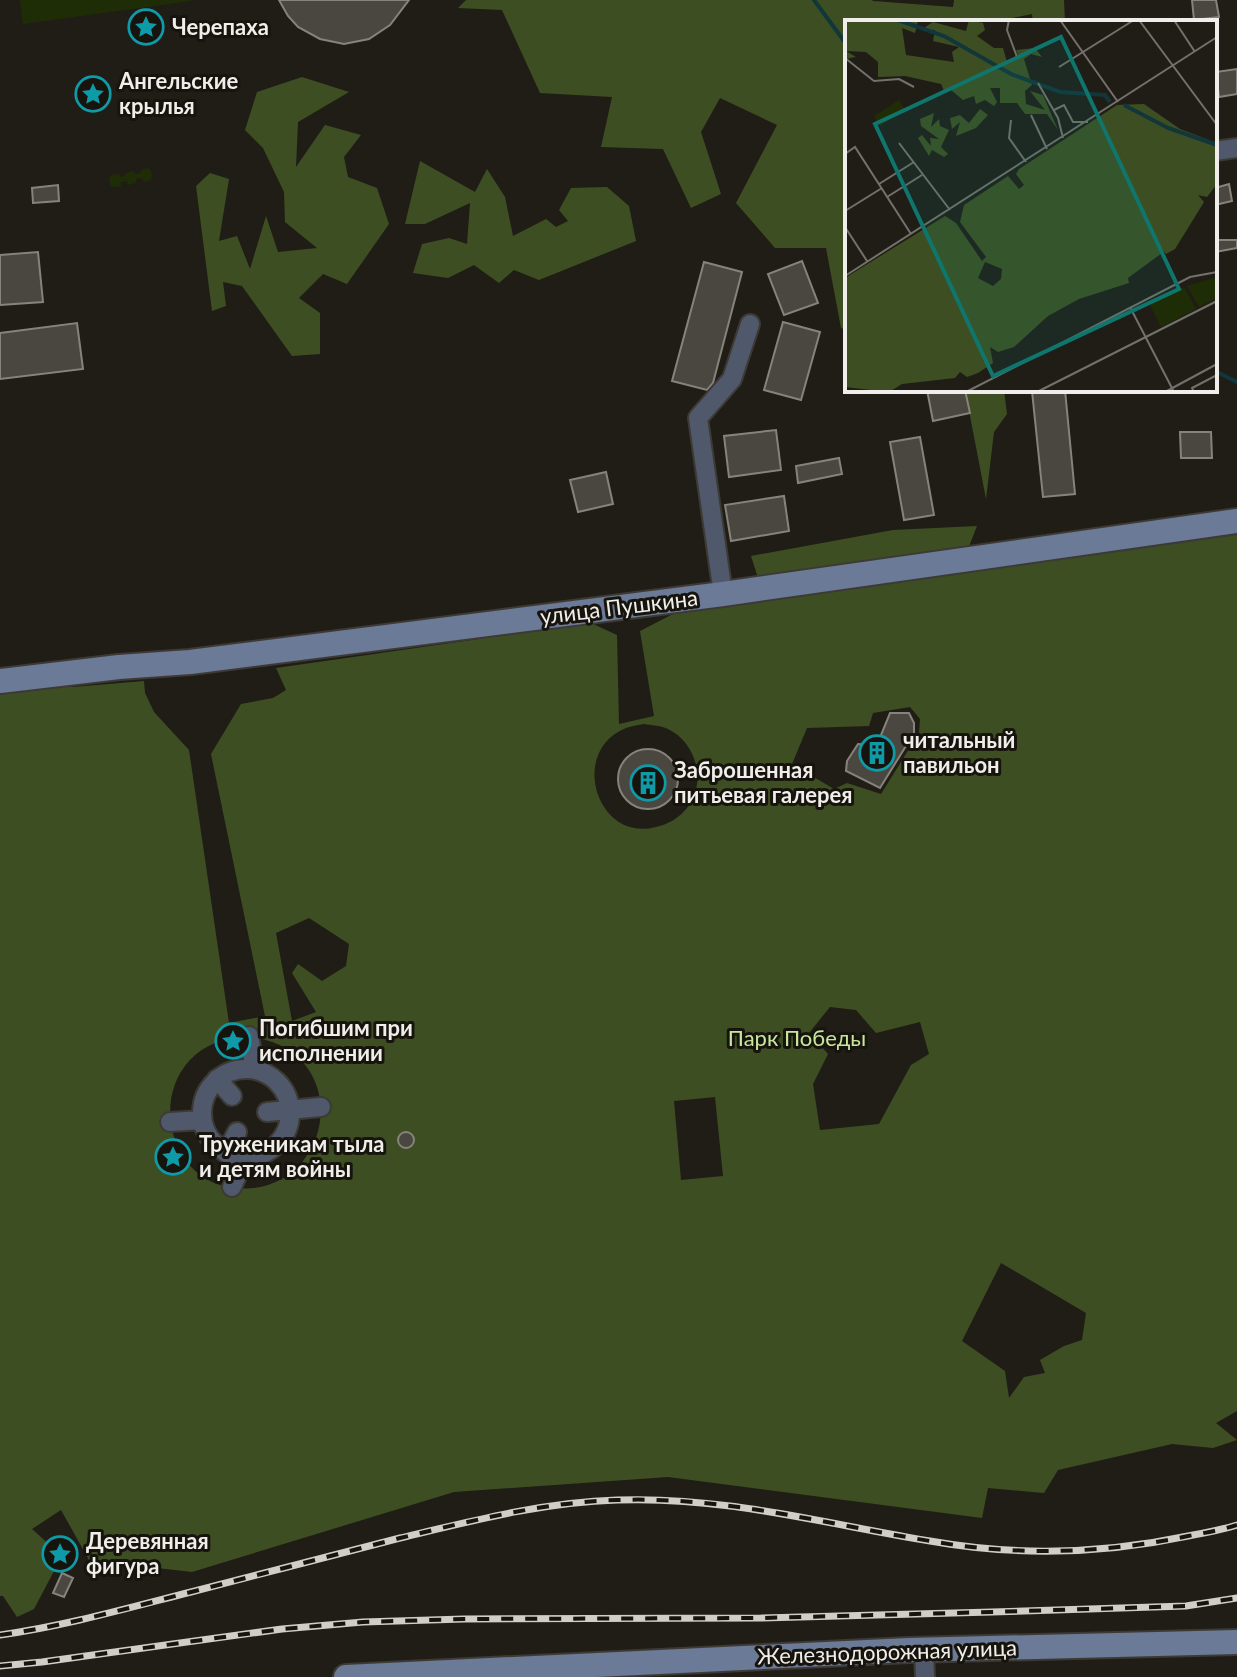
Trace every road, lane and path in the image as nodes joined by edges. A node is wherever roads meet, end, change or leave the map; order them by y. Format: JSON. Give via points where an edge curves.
{"nodes":[{"id":1,"x":1237,"y":148,"type":"edge"},
{"id":2,"x":1217,"y":151,"type":"edge"},
{"id":3,"x":750,"y":324,"type":"dead end"},
{"id":4,"x":1237,"y":521,"type":"edge"},
{"id":5,"x":723,"y":594,"type":"junction"},
{"id":6,"x":0,"y":681,"type":"edge"},
{"id":7,"x":249,"y":1036,"type":"dead end"},
{"id":8,"x":255,"y":1069,"type":"junction"},
{"id":9,"x":217,"y":1079,"type":"junction"},
{"id":10,"x":232,"y":1096,"type":"dead end"},
{"id":11,"x":321,"y":1107,"type":"dead end"},
{"id":12,"x":290,"y":1110,"type":"junction"},
{"id":13,"x":267,"y":1112,"type":"dead end"},
{"id":14,"x":202,"y":1120,"type":"junction"},
{"id":15,"x":170,"y":1122,"type":"dead end"},
{"id":16,"x":237,"y":1132,"type":"dead end"},
{"id":17,"x":226,"y":1153,"type":"junction"},
{"id":18,"x":245,"y":1157,"type":"junction"},
{"id":19,"x":232,"y":1187,"type":"dead end"},
{"id":20,"x":1237,"y":1642,"type":"edge"},
{"id":21,"x":924,"y":1649,"type":"junction"},
{"id":22,"x":346,"y":1677,"type":"edge"},
{"id":23,"x":925,"y":1677,"type":"edge"}],
"edges":[{"from":1,"to":2,"type":"street"},
{"from":3,"to":5,"type":"street","via":[[732,379],[698,418]]},
{"from":4,"to":5,"type":"street","name":"улица Пушкина"},
{"from":5,"to":6,"type":"street","name":"улица Пушкина"},
{"from":7,"to":8,"type":"street"},
{"from":8,"to":9,"type":"street","via":[[236,1069]]},
{"from":8,"to":12,"type":"street","via":[[280,1085]]},
{"from":9,"to":10,"type":"street"},
{"from":9,"to":14,"type":"street","via":[[204,1097]]},
{"from":11,"to":12,"type":"street"},
{"from":12,"to":13,"type":"street"},
{"from":12,"to":18,"type":"street","via":[[278,1143]]},
{"from":14,"to":15,"type":"street"},
{"from":14,"to":17,"type":"street","via":[[210,1139]]},
{"from":16,"to":17,"type":"street"},
{"from":17,"to":18,"type":"street"},
{"from":18,"to":19,"type":"street"},
{"from":20,"to":21,"type":"street","name":"Железнодорожная улица"},
{"from":21,"to":22,"type":"street","name":"Железнодорожная улица"},
{"from":21,"to":23,"type":"street"}]}
